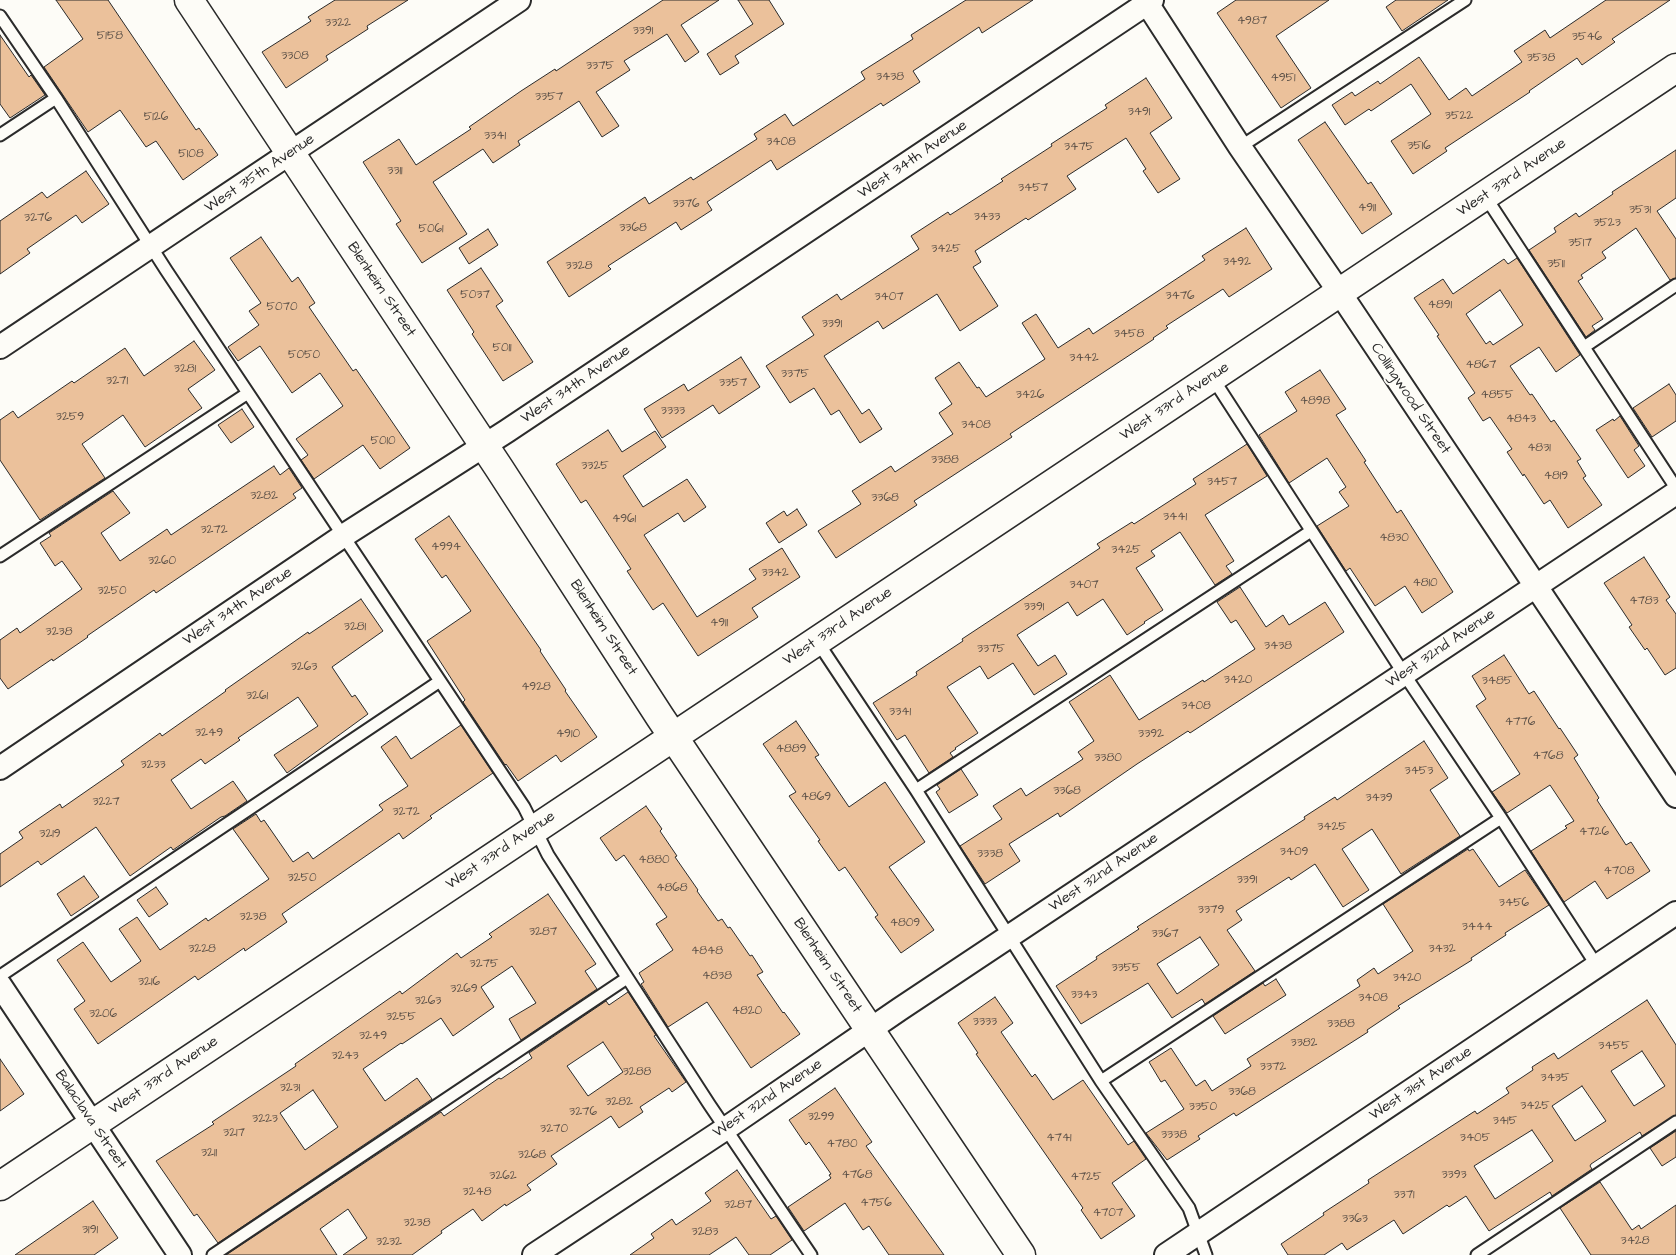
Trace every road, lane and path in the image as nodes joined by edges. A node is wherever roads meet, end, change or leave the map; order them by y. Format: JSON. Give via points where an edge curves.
{"nodes":[{"id":1,"x":520,"y":0,"type":"edge"},
{"id":2,"x":1465,"y":0,"type":"edge"},
{"id":3,"x":1148,"y":1,"type":"edge"},
{"id":4,"x":195,"y":2,"type":"edge"},
{"id":5,"x":0,"y":16,"type":"edge"},
{"id":6,"x":1676,"y":68,"type":"edge"},
{"id":7,"x":56,"y":98,"type":"junction"},
{"id":8,"x":0,"y":135,"type":"edge"},
{"id":9,"x":1240,"y":147,"type":"junction"},
{"id":10,"x":290,"y":154,"type":"junction"},
{"id":11,"x":1485,"y":196,"type":"junction"},
{"id":12,"x":150,"y":247,"type":"junction"},
{"id":13,"x":1676,"y":285,"type":"edge"},
{"id":14,"x":1340,"y":293,"type":"junction"},
{"id":15,"x":0,"y":347,"type":"edge"},
{"id":16,"x":1584,"y":347,"type":"junction"},
{"id":17,"x":1212,"y":377,"type":"junction"},
{"id":18,"x":248,"y":393,"type":"junction"},
{"id":19,"x":484,"y":445,"type":"junction"},
{"id":20,"x":1676,"y":488,"type":"edge"},
{"id":21,"x":1676,"y":493,"type":"edge"},
{"id":22,"x":1311,"y":531,"type":"junction"},
{"id":23,"x":344,"y":536,"type":"junction"},
{"id":24,"x":0,"y":556,"type":"edge"},
{"id":25,"x":1535,"y":586,"type":"junction"},
{"id":26,"x":817,"y":641,"type":"junction"},
{"id":27,"x":1404,"y":674,"type":"junction"},
{"id":28,"x":440,"y":681,"type":"junction"},
{"id":29,"x":674,"y":736,"type":"junction"},
{"id":30,"x":0,"y":768,"type":"edge"},
{"id":31,"x":916,"y":790,"type":"junction"},
{"id":32,"x":1676,"y":796,"type":"edge"},
{"id":33,"x":1501,"y":818,"type":"junction"},
{"id":34,"x":535,"y":829,"type":"junction"},
{"id":35,"x":1676,"y":913,"type":"edge"},
{"id":36,"x":1009,"y":936,"type":"junction"},
{"id":37,"x":1597,"y":966,"type":"junction"},
{"id":38,"x":0,"y":976,"type":"edge"},
{"id":39,"x":627,"y":978,"type":"junction"},
{"id":40,"x":0,"y":985,"type":"edge"},
{"id":41,"x":869,"y":1030,"type":"junction"},
{"id":42,"x":1101,"y":1081,"type":"junction"},
{"id":43,"x":1676,"y":1122,"type":"edge"},
{"id":44,"x":93,"y":1124,"type":"junction"},
{"id":45,"x":725,"y":1129,"type":"junction"},
{"id":46,"x":0,"y":1186,"type":"edge"},
{"id":47,"x":1198,"y":1234,"type":"junction"},
{"id":48,"x":180,"y":1255,"type":"edge"},
{"id":49,"x":213,"y":1255,"type":"edge"},
{"id":50,"x":534,"y":1255,"type":"edge"},
{"id":51,"x":811,"y":1255,"type":"edge"},
{"id":52,"x":1021,"y":1255,"type":"edge"},
{"id":53,"x":1166,"y":1255,"type":"edge"},
{"id":54,"x":1206,"y":1255,"type":"edge"},
{"id":55,"x":1477,"y":1255,"type":"edge"}],
"edges":[{"from":1,"to":10,"type":"street","name":"West 35th Avenue"},
{"from":2,"to":9,"type":"lane"},
{"from":3,"to":9,"type":"street","name":"Collingwood Street"},
{"from":3,"to":19,"type":"street","name":"West 34th Avenue"},
{"from":4,"to":10,"type":"street","name":"Blenheim Street"},
{"from":5,"to":7,"type":"lane"},
{"from":6,"to":11,"type":"street","name":"West 33rd Avenue"},
{"from":7,"to":8,"type":"lane"},
{"from":7,"to":12,"type":"lane"},
{"from":9,"to":14,"type":"street","name":"Collingwood Street"},
{"from":10,"to":12,"type":"street","name":"West 35th Avenue"},
{"from":10,"to":19,"type":"street","name":"Blenheim Street"},
{"from":11,"to":14,"type":"street","name":"West 33rd Avenue"},
{"from":11,"to":16,"type":"lane"},
{"from":12,"to":15,"type":"street","name":"West 35th Avenue"},
{"from":12,"to":18,"type":"lane"},
{"from":13,"to":16,"type":"lane"},
{"from":14,"to":17,"type":"street","name":"West 33rd Avenue"},
{"from":14,"to":25,"type":"street","name":"Collingwood Street"},
{"from":16,"to":20,"type":"lane"},
{"from":17,"to":22,"type":"lane"},
{"from":17,"to":26,"type":"street","name":"West 33rd Avenue"},
{"from":18,"to":23,"type":"lane"},
{"from":18,"to":24,"type":"lane"},
{"from":19,"to":23,"type":"street","name":"West 34th Avenue"},
{"from":19,"to":29,"type":"street","name":"Blenheim Street"},
{"from":21,"to":25,"type":"street","name":"West 32nd Avenue"},
{"from":22,"to":27,"type":"lane"},
{"from":22,"to":31,"type":"lane"},
{"from":23,"to":28,"type":"lane"},
{"from":23,"to":30,"type":"street","name":"West 34th Avenue"},
{"from":25,"to":27,"type":"street","name":"West 32nd Avenue"},
{"from":25,"to":32,"type":"street","name":"Collingwood Street"},
{"from":26,"to":29,"type":"street","name":"West 33rd Avenue"},
{"from":26,"to":31,"type":"lane"},
{"from":27,"to":33,"type":"lane"},
{"from":27,"to":36,"type":"street","name":"West 32nd Avenue"},
{"from":28,"to":34,"type":"lane","via":[[524,807]]},
{"from":28,"to":38,"type":"lane"},
{"from":29,"to":34,"type":"street","name":"West 33rd Avenue"},
{"from":29,"to":41,"type":"street","name":"Blenheim Street"},
{"from":31,"to":36,"type":"lane"},
{"from":33,"to":37,"type":"lane"},
{"from":33,"to":42,"type":"lane"},
{"from":34,"to":39,"type":"lane","via":[[548,855]]},
{"from":34,"to":44,"type":"street","name":"West 33rd Avenue"},
{"from":35,"to":37,"type":"street","name":"West 31st Avenue"},
{"from":36,"to":41,"type":"street","name":"West 32nd Avenue"},
{"from":36,"to":42,"type":"lane"},
{"from":37,"to":47,"type":"street","name":"West 31st Avenue"},
{"from":39,"to":45,"type":"lane"},
{"from":39,"to":49,"type":"lane"},
{"from":40,"to":44,"type":"street","name":"Balaclava Street"},
{"from":41,"to":45,"type":"street","name":"West 32nd Avenue"},
{"from":41,"to":52,"type":"street","name":"Blenheim Street"},
{"from":42,"to":47,"type":"lane","via":[[1189,1208]]},
{"from":43,"to":55,"type":"lane"},
{"from":44,"to":46,"type":"street","name":"West 33rd Avenue"},
{"from":44,"to":48,"type":"street","name":"Balaclava Street"},
{"from":45,"to":50,"type":"street","name":"West 32nd Avenue"},
{"from":45,"to":51,"type":"lane"},
{"from":47,"to":53,"type":"street","name":"West 31st Avenue"},
{"from":47,"to":54,"type":"lane"}]}
